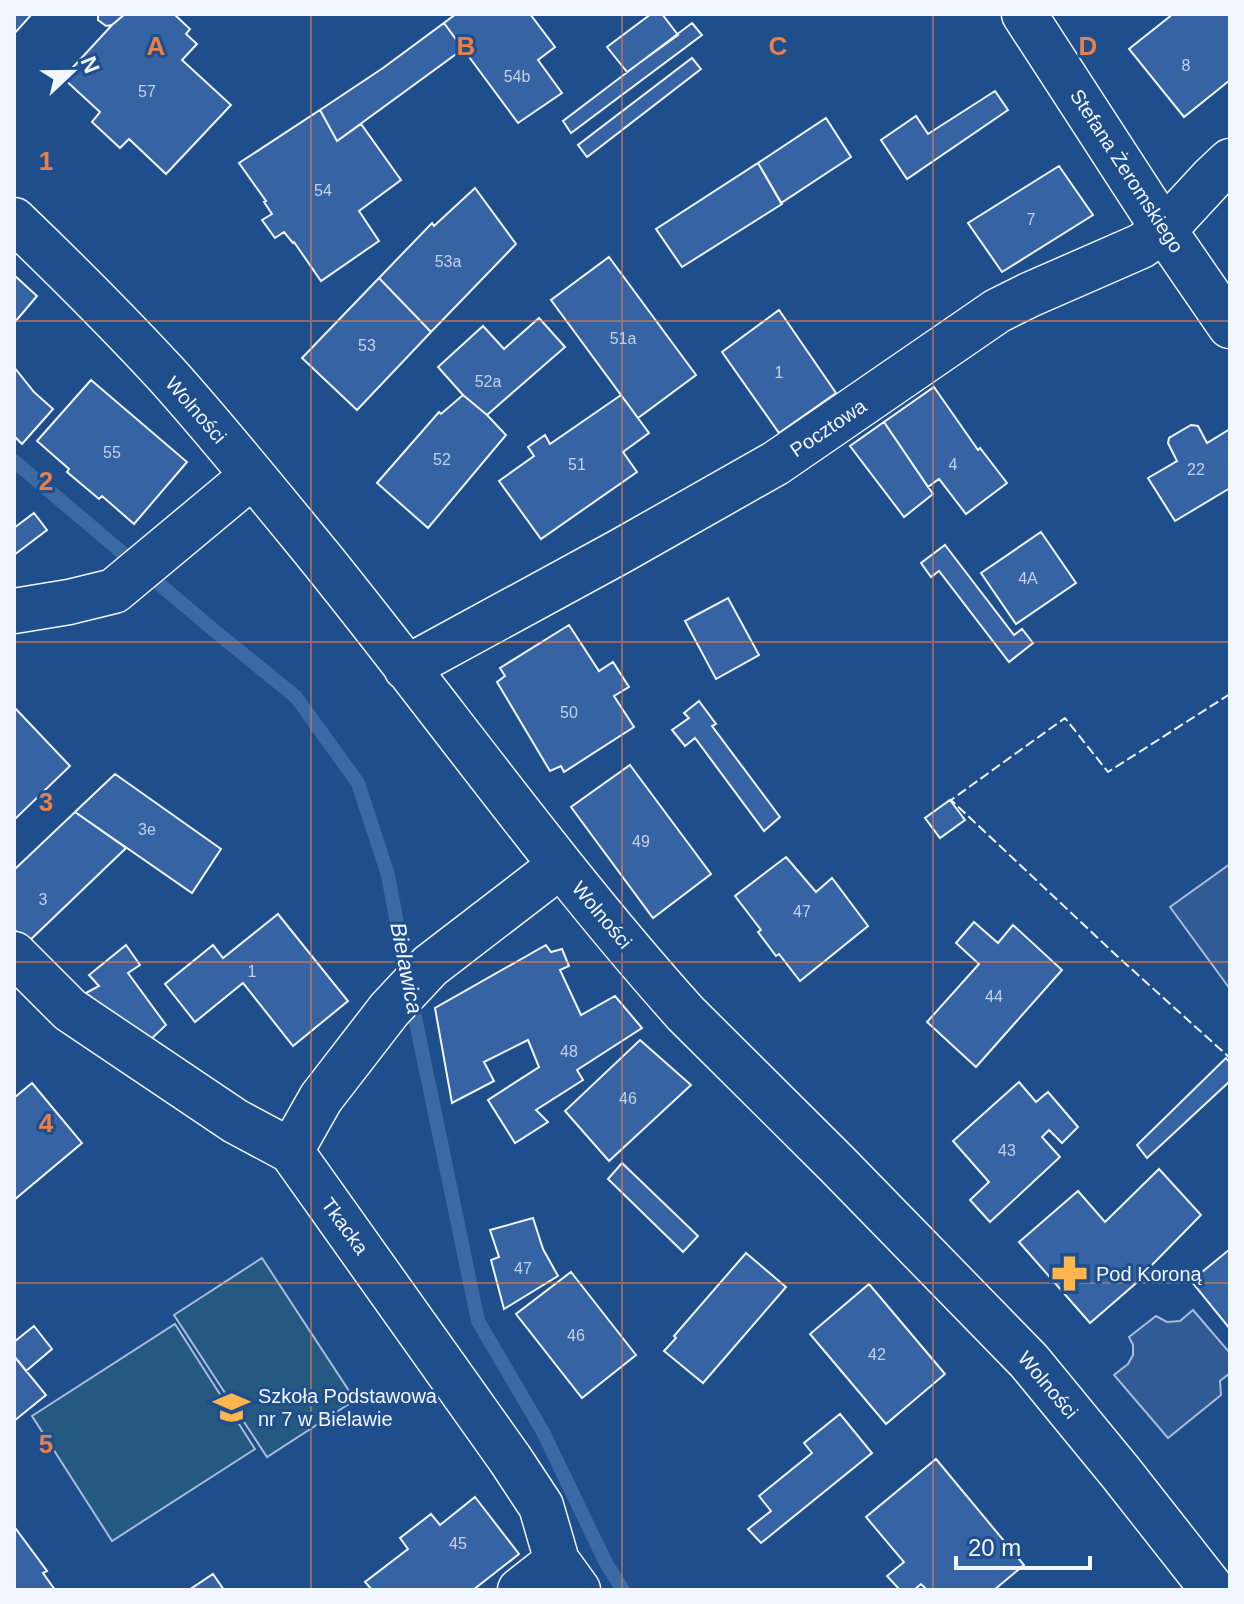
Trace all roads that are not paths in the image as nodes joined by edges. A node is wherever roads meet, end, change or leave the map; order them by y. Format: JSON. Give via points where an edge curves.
{"nodes":[{"id":1,"x":1024,"y":14,"type":"edge"},
{"id":2,"x":1230,"y":161,"type":"edge"},
{"id":3,"x":14,"y":220,"type":"edge"},
{"id":4,"x":1164,"y":230,"type":"junction"},
{"id":5,"x":1230,"y":326,"type":"edge"},
{"id":6,"x":252,"y":476,"type":"junction"},
{"id":7,"x":14,"y":611,"type":"edge"},
{"id":8,"x":406,"y":668,"type":"junction"},
{"id":9,"x":560,"y":866,"type":"junction"},
{"id":10,"x":14,"y":954,"type":"edge"},
{"id":11,"x":291,"y":1151,"type":"junction"},
{"id":12,"x":568,"y":1575,"type":"edge"},
{"id":13,"x":520,"y":1590,"type":"edge"},
{"id":14,"x":1213,"y":1590,"type":"edge"}],
"edges":[{"from":1,"to":4,"type":"street","name":"Stefana Żeromskiego"},
{"from":2,"to":4,"type":"street","name":"Pocztowa"},
{"from":3,"to":6,"type":"street","name":"Wolności","via":[[166,375]]},
{"from":4,"to":5,"type":"street","name":"Stefana Żeromskiego"},
{"from":4,"to":8,"type":"street","name":"Pocztowa","via":[[1135,249],[997,311],[776,463]]},
{"from":6,"to":7,"type":"street","via":[[114,591]]},
{"from":6,"to":8,"type":"street","name":"Wolności"},
{"from":8,"to":9,"type":"street","name":"Wolności"},
{"from":9,"to":11,"type":"street","via":[[430,966],[321,1098]]},
{"from":9,"to":14,"type":"street","name":"Wolności","via":[[686,1014],[1029,1361]]},
{"from":10,"to":11,"type":"street","name":"Tkacka","via":[[70,1010],[235,1121]]},
{"from":11,"to":12,"type":"street","name":"Tkacka","via":[[541,1506]]},
{"from":12,"to":13,"type":"street"}]}
